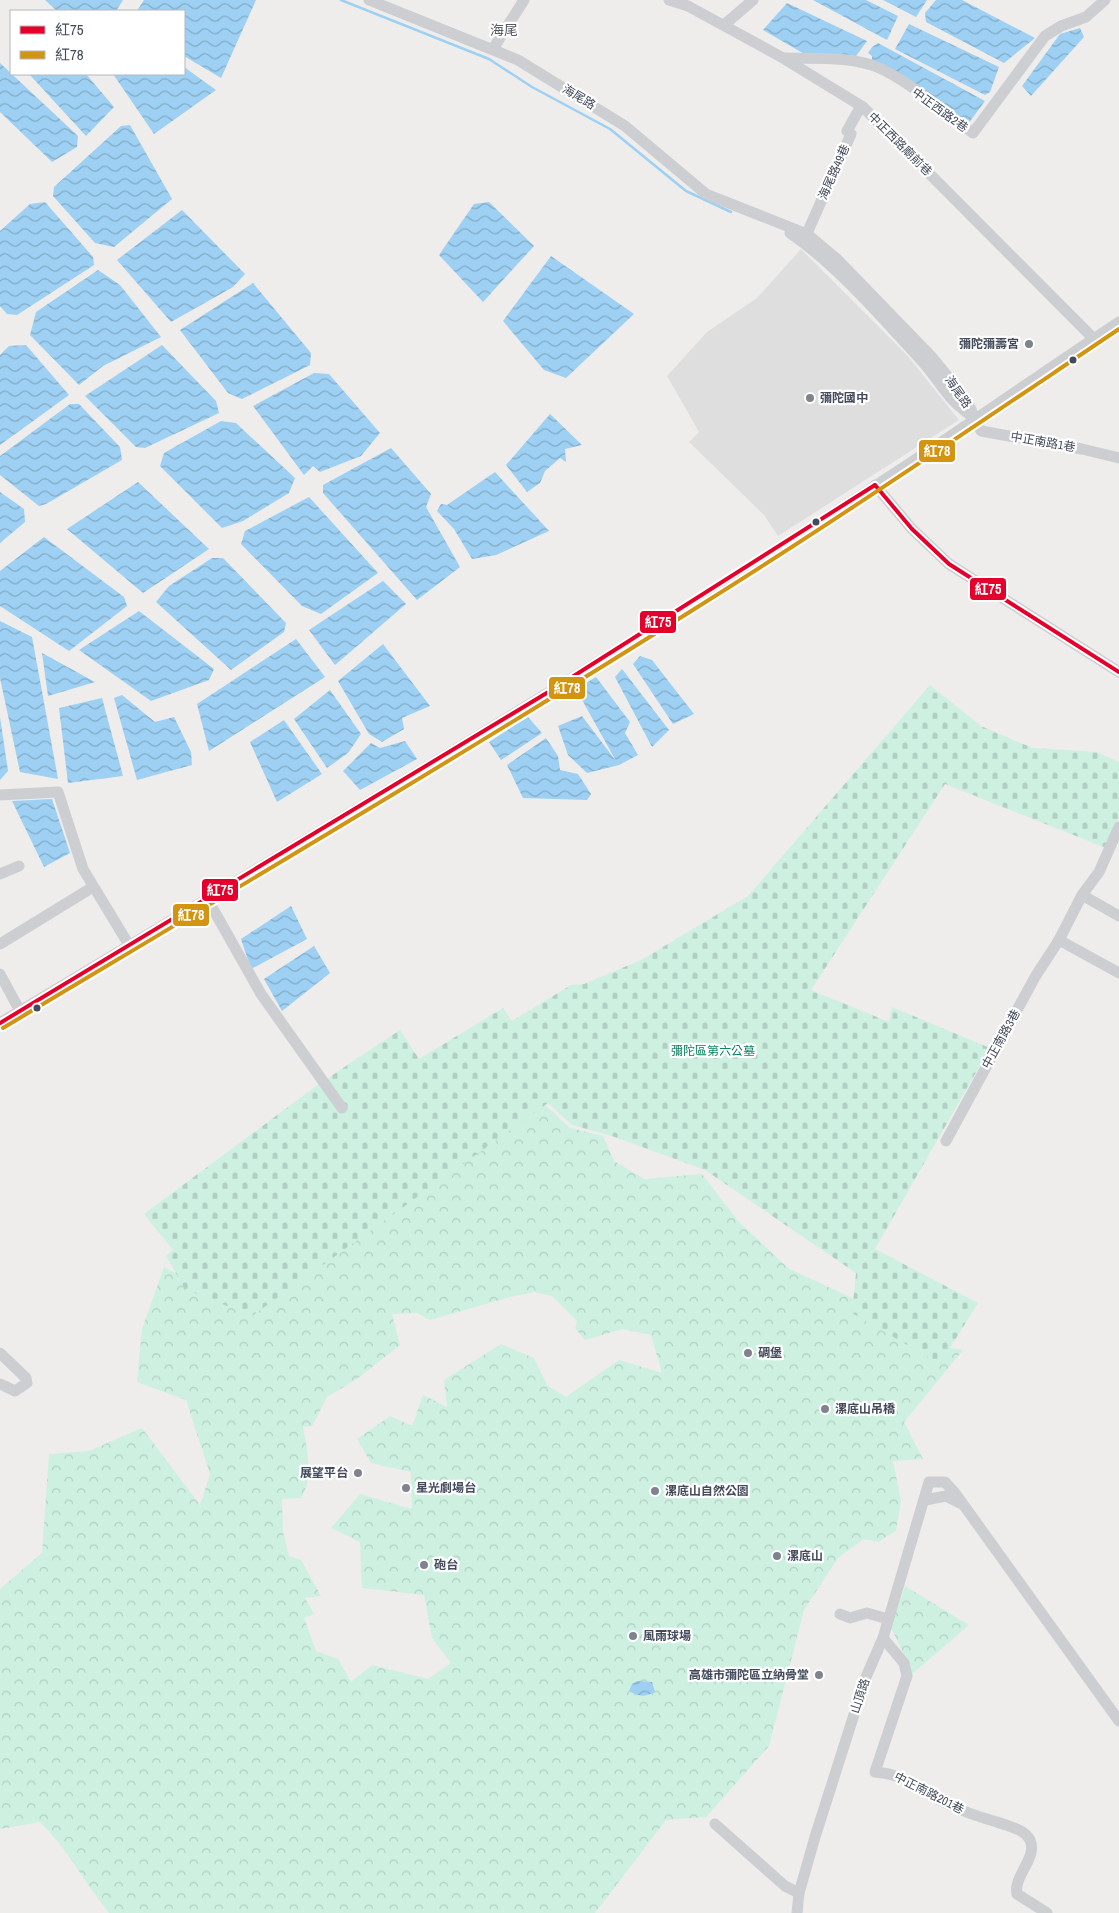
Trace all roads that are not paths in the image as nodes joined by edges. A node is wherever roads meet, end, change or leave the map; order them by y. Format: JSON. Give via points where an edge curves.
{"nodes":[{"id":1,"x":369,"y":0,"type":"edge"},
{"id":2,"x":524,"y":0,"type":"edge"},
{"id":3,"x":669,"y":0,"type":"edge"},
{"id":4,"x":753,"y":0,"type":"edge"},
{"id":5,"x":1105,"y":0,"type":"edge"},
{"id":6,"x":724,"y":26,"type":"junction"},
{"id":7,"x":493,"y":49,"type":"junction"},
{"id":8,"x":783,"y":58,"type":"junction"},
{"id":9,"x":861,"y":106,"type":"junction"},
{"id":10,"x":805,"y":238,"type":"junction"},
{"id":11,"x":1119,"y":322,"type":"edge"},
{"id":12,"x":1094,"y":339,"type":"junction"},
{"id":13,"x":975,"y":418,"type":"junction"},
{"id":14,"x":1119,"y":458,"type":"edge"},
{"id":15,"x":876,"y":485,"type":"junction"},
{"id":16,"x":1119,"y":672,"type":"edge"},
{"id":17,"x":0,"y":794,"type":"edge"},
{"id":18,"x":1119,"y":827,"type":"edge"},
{"id":19,"x":20,"y":866,"type":"dead end"},
{"id":20,"x":0,"y":874,"type":"edge"},
{"id":21,"x":93,"y":887,"type":"junction"},
{"id":22,"x":1082,"y":895,"type":"junction"},
{"id":23,"x":208,"y":900,"type":"junction"},
{"id":24,"x":1119,"y":916,"type":"edge"},
{"id":25,"x":1060,"y":940,"type":"junction"},
{"id":26,"x":0,"y":944,"type":"edge"},
{"id":27,"x":129,"y":945,"type":"junction"},
{"id":28,"x":1119,"y":973,"type":"edge"},
{"id":29,"x":0,"y":974,"type":"edge"},
{"id":30,"x":20,"y":1011,"type":"junction"},
{"id":31,"x":0,"y":1023,"type":"edge"},
{"id":32,"x":342,"y":1108,"type":"dead end"},
{"id":33,"x":946,"y":1141,"type":"dead end"},
{"id":34,"x":0,"y":1353,"type":"edge"},
{"id":35,"x":0,"y":1384,"type":"edge"},
{"id":36,"x":925,"y":1500,"type":"junction"},
{"id":37,"x":962,"y":1504,"type":"junction"},
{"id":38,"x":840,"y":1614,"type":"dead end"},
{"id":39,"x":888,"y":1619,"type":"junction"},
{"id":40,"x":884,"y":1638,"type":"junction"},
{"id":41,"x":1119,"y":1721,"type":"edge"},
{"id":42,"x":715,"y":1824,"type":"dead end"},
{"id":43,"x":799,"y":1893,"type":"junction"},
{"id":44,"x":797,"y":1913,"type":"edge"},
{"id":45,"x":1047,"y":1913,"type":"edge"}],
"edges":[{"from":1,"to":7,"type":"street","name":"海尾路"},
{"from":2,"to":7,"type":"street"},
{"from":3,"to":6,"type":"street","name":"中正西路廟前巷","via":[[688,6]]},
{"from":4,"to":6,"type":"street"},
{"from":5,"to":8,"type":"street","name":"中正西路2巷","via":[[1086,17],[1045,36],[972,133],[876,67],[853,61]]},
{"from":6,"to":8,"type":"street","name":"中正西路廟前巷"},
{"from":7,"to":10,"type":"street","name":"海尾路","via":[[518,60],[624,126],[706,194],[774,221]]},
{"from":8,"to":9,"type":"street","name":"中正西路廟前巷"},
{"from":9,"to":10,"type":"street","name":"海尾路49巷","via":[[847,131],[851,134]]},
{"from":9,"to":12,"type":"street","name":"中正西路廟前巷"},
{"from":10,"to":13,"type":"street","name":"海尾路","via":[[838,260],[931,356],[966,399]]},
{"from":11,"to":12,"type":"street"},
{"from":12,"to":13,"type":"street"},
{"from":13,"to":14,"type":"street","name":"中正南路1巷","via":[[981,431]]},
{"from":13,"to":15,"type":"street"},
{"from":15,"to":16,"type":"street","via":[[912,529],[949,564]]},
{"from":15,"to":23,"type":"street","via":[[540,697]]},
{"from":17,"to":21,"type":"street","via":[[58,792],[83,869]]},
{"from":18,"to":22,"type":"street","name":"中正南路3巷","via":[[1100,872]]},
{"from":19,"to":20,"type":"street"},
{"from":21,"to":26,"type":"street"},
{"from":21,"to":27,"type":"street"},
{"from":22,"to":24,"type":"street"},
{"from":22,"to":25,"type":"street","name":"中正南路3巷"},
{"from":23,"to":27,"type":"street"},
{"from":23,"to":32,"type":"street","via":[[260,994]]},
{"from":25,"to":28,"type":"street"},
{"from":25,"to":33,"type":"street","name":"中正南路3巷","via":[[1035,977]]},
{"from":27,"to":30,"type":"street"},
{"from":29,"to":30,"type":"street"},
{"from":30,"to":31,"type":"street"},
{"from":34,"to":35,"type":"street","via":[[26,1378],[27,1383],[15,1391]]},
{"from":36,"to":37,"type":"street","via":[[946,1496]]},
{"from":36,"to":37,"type":"street","name":"山頂路","via":[[929,1482],[940,1481],[946,1482]]},
{"from":36,"to":39,"type":"street","name":"山頂路"},
{"from":37,"to":41,"type":"street"},
{"from":38,"to":39,"type":"street","via":[[850,1618],[867,1613]]},
{"from":39,"to":40,"type":"street","name":"山頂路"},
{"from":40,"to":43,"type":"street","name":"山頂路","via":[[866,1677]]},
{"from":40,"to":45,"type":"street","name":"中正南路201巷","via":[[904,1663],[907,1676],[875,1772],[894,1774],[966,1812],[1023,1832],[1030,1841],[1031,1851],[1015,1887],[1017,1894]]},
{"from":42,"to":43,"type":"street","via":[[784,1886]]},
{"from":43,"to":44,"type":"street","name":"山頂路"}]}
